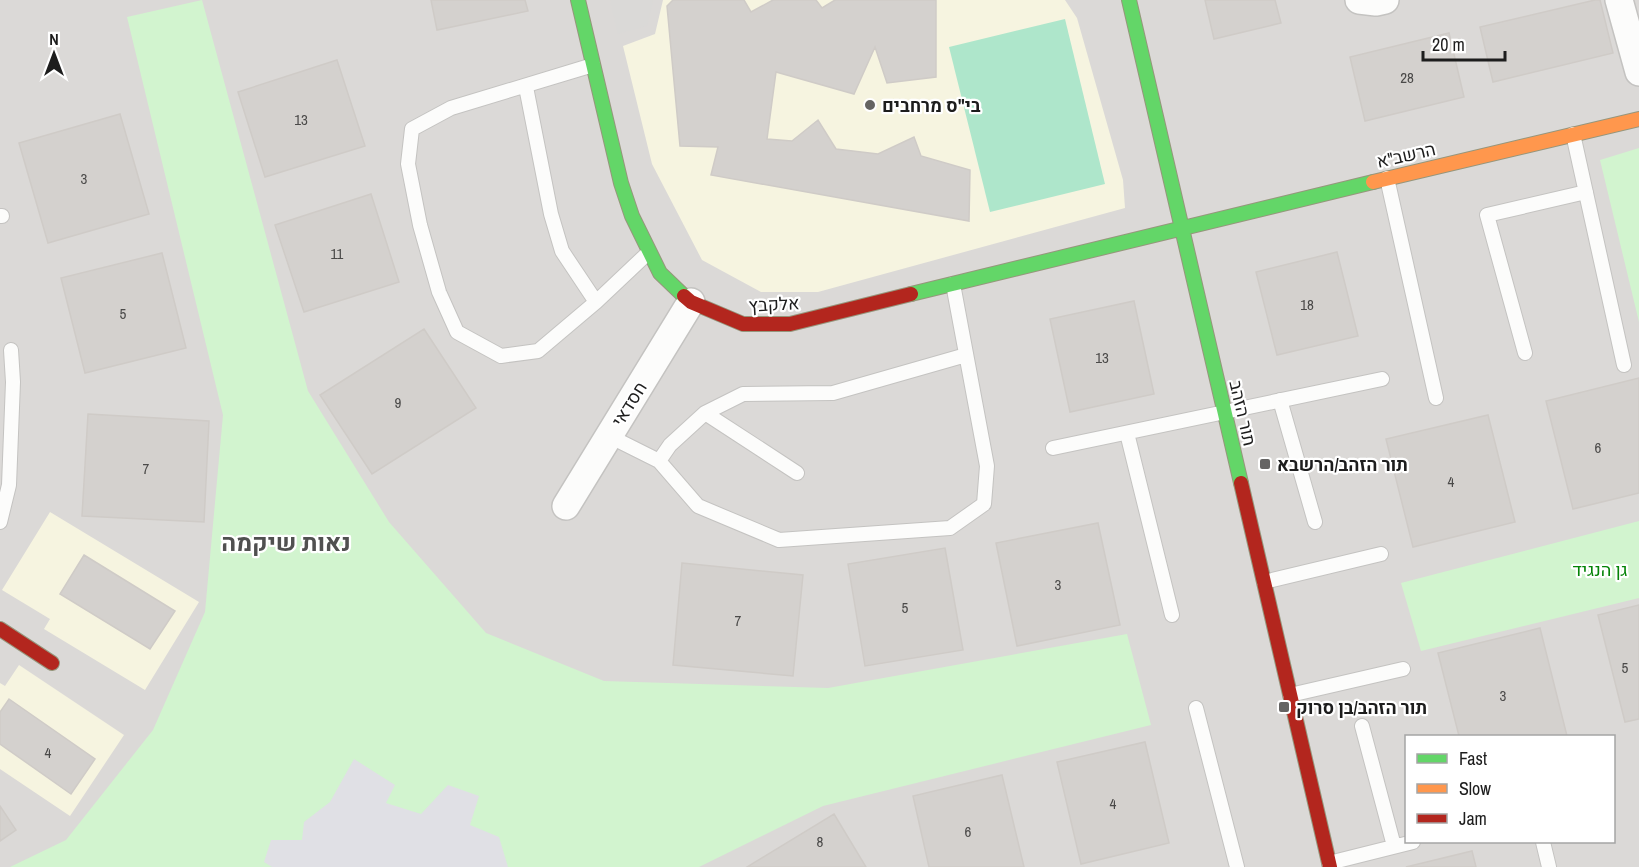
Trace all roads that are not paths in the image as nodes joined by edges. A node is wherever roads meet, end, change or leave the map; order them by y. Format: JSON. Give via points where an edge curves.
{"nodes":[{"id":1,"x":578,"y":0,"type":"edge"},
{"id":2,"x":1359,"y":0,"type":"edge"},
{"id":3,"x":1385,"y":0,"type":"edge"},
{"id":4,"x":1618,"y":0,"type":"edge"},
{"id":5,"x":1128,"y":1,"type":"edge"},
{"id":6,"x":593,"y":66,"type":"junction"},
{"id":7,"x":1639,"y":72,"type":"edge"},
{"id":8,"x":526,"y":87,"type":"junction"},
{"id":9,"x":1639,"y":118,"type":"edge"},
{"id":10,"x":1573,"y":134,"type":"junction"},
{"id":11,"x":1387,"y":178,"type":"junction"},
{"id":12,"x":1586,"y":192,"type":"junction"},
{"id":13,"x":1181,"y":227,"type":"junction"},
{"id":14,"x":649,"y":252,"type":"junction"},
{"id":15,"x":952,"y":284,"type":"junction"},
{"id":16,"x":596,"y":302,"type":"junction"},
{"id":17,"x":691,"y":302,"type":"junction"},
{"id":18,"x":11,"y":350,"type":"dead end"},
{"id":19,"x":1525,"y":352,"type":"dead end"},
{"id":20,"x":966,"y":355,"type":"junction"},
{"id":21,"x":1624,"y":364,"type":"dead end"},
{"id":22,"x":1382,"y":379,"type":"dead end"},
{"id":23,"x":1436,"y":398,"type":"dead end"},
{"id":24,"x":1280,"y":400,"type":"junction"},
{"id":25,"x":1224,"y":412,"type":"junction"},
{"id":26,"x":705,"y":413,"type":"junction"},
{"id":27,"x":1127,"y":433,"type":"junction"},
{"id":28,"x":609,"y":436,"type":"junction"},
{"id":29,"x":1053,"y":448,"type":"dead end"},
{"id":30,"x":659,"y":461,"type":"junction"},
{"id":31,"x":797,"y":473,"type":"dead end"},
{"id":32,"x":566,"y":506,"type":"dead end"},
{"id":33,"x":0,"y":522,"type":"edge"},
{"id":34,"x":1315,"y":522,"type":"dead end"},
{"id":35,"x":1381,"y":554,"type":"dead end"},
{"id":36,"x":1264,"y":582,"type":"junction"},
{"id":37,"x":1172,"y":615,"type":"dead end"},
{"id":38,"x":0,"y":629,"type":"edge"},
{"id":39,"x":51,"y":663,"type":"dead end"},
{"id":40,"x":1403,"y":669,"type":"dead end"},
{"id":41,"x":1290,"y":695,"type":"junction"},
{"id":42,"x":1196,"y":708,"type":"dead end"},
{"id":43,"x":1362,"y":726,"type":"dead end"},
{"id":44,"x":1408,"y":843,"type":"edge"},
{"id":45,"x":1543,"y":843,"type":"edge"},
{"id":46,"x":1394,"y":846,"type":"junction"},
{"id":47,"x":1330,"y":865,"type":"edge"},
{"id":48,"x":1237,"y":867,"type":"edge"},
{"id":49,"x":1549,"y":867,"type":"edge"}],
"edges":[{"from":1,"to":6,"type":"street","name":"אלקבץ"},
{"from":2,"to":3,"type":"street"},
{"from":4,"to":7,"type":"street"},
{"from":5,"to":13,"type":"street","name":"תור הזהב"},
{"from":6,"to":8,"type":"lane"},
{"from":6,"to":14,"type":"street","name":"אלקבץ","via":[[621,183]]},
{"from":8,"to":16,"type":"lane","via":[[562,251]]},
{"from":8,"to":16,"type":"lane","via":[[451,108],[412,129],[408,164],[438,292],[457,332],[501,356],[538,351]]},
{"from":9,"to":10,"type":"street","name":"הרשב\"א"},
{"from":10,"to":11,"type":"street","name":"הרשב\"א"},
{"from":10,"to":12,"type":"lane"},
{"from":11,"to":13,"type":"street","name":"הרשב\"א"},
{"from":11,"to":23,"type":"lane"},
{"from":12,"to":19,"type":"lane","via":[[1487,214]]},
{"from":12,"to":21,"type":"lane"},
{"from":13,"to":15,"type":"street","name":"אלקבץ"},
{"from":13,"to":25,"type":"street","name":"תור הזהב"},
{"from":14,"to":16,"type":"lane"},
{"from":14,"to":17,"type":"street","name":"אלקבץ","via":[[660,273]]},
{"from":15,"to":17,"type":"street","name":"אלקבץ","via":[[790,324],[743,324]]},
{"from":15,"to":20,"type":"lane"},
{"from":17,"to":28,"type":"street","name":"חסדאי"},
{"from":18,"to":33,"type":"lane","via":[[9,485]]},
{"from":20,"to":26,"type":"lane","via":[[832,393],[743,394]]},
{"from":20,"to":30,"type":"lane","via":[[987,466],[984,504],[950,528],[779,540],[698,506]]},
{"from":22,"to":24,"type":"lane"},
{"from":24,"to":25,"type":"lane"},
{"from":24,"to":34,"type":"lane"},
{"from":25,"to":27,"type":"lane"},
{"from":25,"to":36,"type":"street","name":"תור הזהב"},
{"from":26,"to":30,"type":"lane","via":[[670,445]]},
{"from":26,"to":31,"type":"lane"},
{"from":27,"to":29,"type":"lane"},
{"from":27,"to":37,"type":"lane"},
{"from":28,"to":30,"type":"lane"},
{"from":28,"to":32,"type":"street","name":"חסדאי"},
{"from":35,"to":36,"type":"lane"},
{"from":36,"to":41,"type":"street","name":"תור הזהב"},
{"from":38,"to":39,"type":"street"},
{"from":40,"to":41,"type":"lane"},
{"from":41,"to":47,"type":"street","name":"תור הזהב"},
{"from":42,"to":48,"type":"lane"},
{"from":43,"to":46,"type":"lane"},
{"from":44,"to":46,"type":"lane"},
{"from":45,"to":49,"type":"lane"},
{"from":46,"to":47,"type":"lane"}]}
